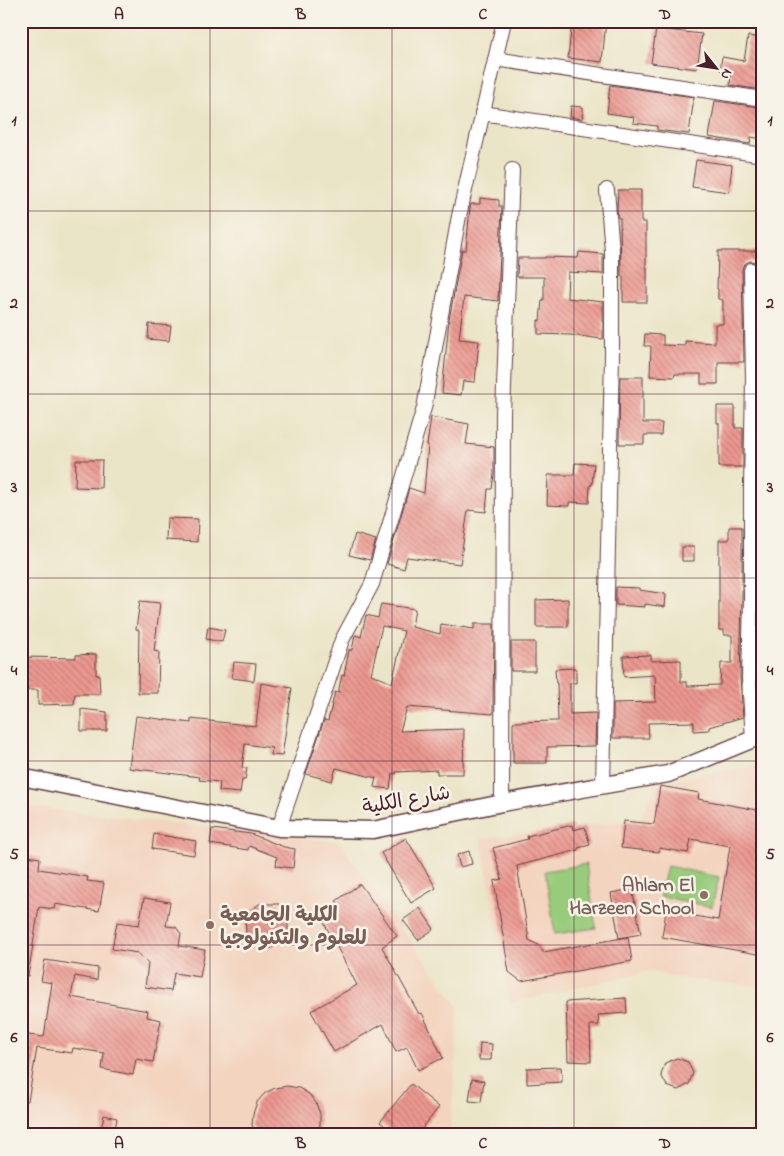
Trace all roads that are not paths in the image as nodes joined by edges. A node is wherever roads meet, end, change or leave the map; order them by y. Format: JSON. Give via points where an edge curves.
{"nodes":[{"id":1,"x":504,"y":21,"type":"edge"},
{"id":2,"x":495,"y":59,"type":"junction"},
{"id":3,"x":763,"y":98,"type":"edge"},
{"id":4,"x":482,"y":114,"type":"junction"},
{"id":5,"x":763,"y":155,"type":"edge"},
{"id":6,"x":512,"y":170,"type":"dead end"},
{"id":7,"x":607,"y":190,"type":"dead end"},
{"id":8,"x":751,"y":270,"type":"dead end"},
{"id":9,"x":758,"y":737,"type":"edge"},
{"id":10,"x":21,"y":777,"type":"edge"},
{"id":11,"x":603,"y":786,"type":"junction"},
{"id":12,"x":502,"y":803,"type":"junction"},
{"id":13,"x":279,"y":828,"type":"junction"}],
"edges":[{"from":1,"to":2,"type":"street"},
{"from":2,"to":3,"type":"street"},
{"from":2,"to":4,"type":"street"},
{"from":4,"to":5,"type":"street"},
{"from":4,"to":13,"type":"street","via":[[458,216],[424,408],[372,584],[342,640]]},
{"from":6,"to":12,"type":"street","via":[[503,414]]},
{"from":7,"to":11,"type":"street","via":[[612,251],[612,354]]},
{"from":8,"to":9,"type":"street","via":[[754,380],[749,678]]},
{"from":9,"to":11,"type":"street","name":"شارع الكلية","via":[[668,774]]},
{"from":10,"to":13,"type":"street","name":"شارع الكلية"},
{"from":11,"to":12,"type":"street","name":"شارع الكلية"},
{"from":12,"to":13,"type":"street","name":"شارع الكلية","via":[[373,830]]}]}
